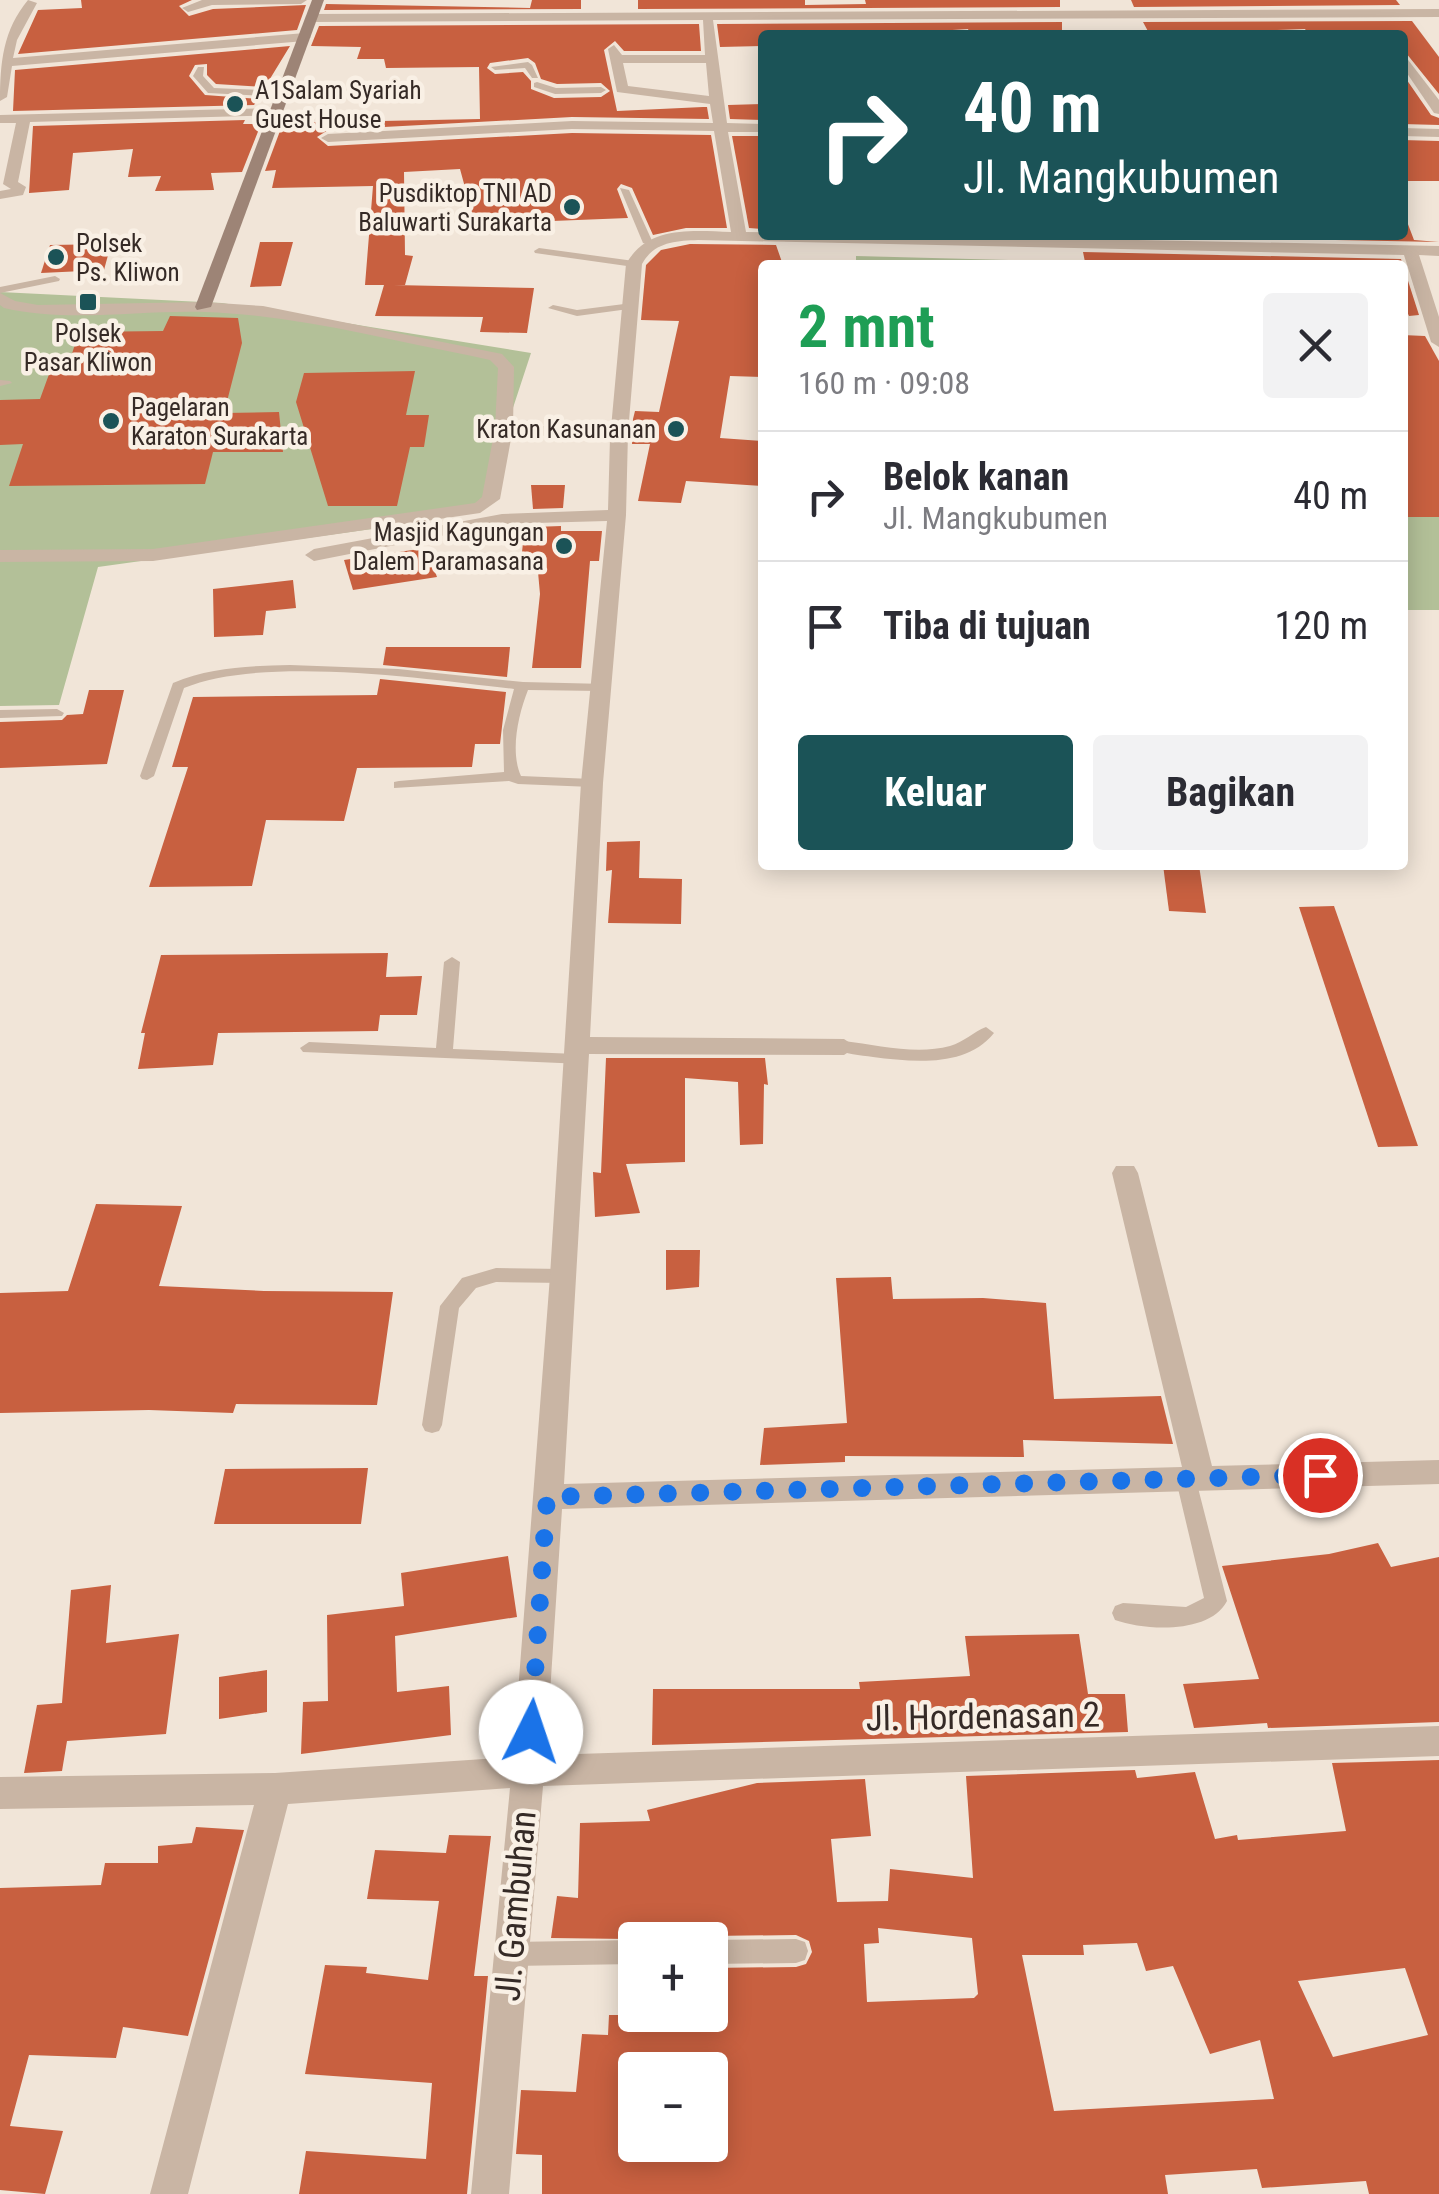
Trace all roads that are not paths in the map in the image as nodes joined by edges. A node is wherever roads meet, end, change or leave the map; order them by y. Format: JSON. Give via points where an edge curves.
{"nodes":[{"id":1,"x":300,"y":0,"type":"edge"},
{"id":2,"x":318,"y":0,"type":"edge"},
{"id":3,"x":32,"y":3,"type":"dead end"},
{"id":4,"x":188,"y":8,"type":"dead end"},
{"id":5,"x":1439,"y":16,"type":"edge"},
{"id":6,"x":312,"y":18,"type":"junction"},
{"id":7,"x":1377,"y":19,"type":"junction"},
{"id":8,"x":708,"y":21,"type":"junction"},
{"id":9,"x":368,"y":24,"type":"dead end"},
{"id":10,"x":0,"y":28,"type":"edge"},
{"id":11,"x":18,"y":28,"type":"junction"},
{"id":12,"x":800,"y":28,"type":"edge"},
{"id":13,"x":1385,"y":30,"type":"edge"},
{"id":14,"x":305,"y":37,"type":"junction"},
{"id":15,"x":712,"y":60,"type":"junction"},
{"id":16,"x":1408,"y":65,"type":"edge"},
{"id":17,"x":494,"y":67,"type":"dead end"},
{"id":18,"x":4,"y":68,"type":"edge"},
{"id":19,"x":201,"y":69,"type":"dead end"},
{"id":20,"x":601,"y":90,"type":"dead end"},
{"id":21,"x":282,"y":94,"type":"junction"},
{"id":22,"x":0,"y":97,"type":"edge"},
{"id":23,"x":716,"y":100,"type":"junction"},
{"id":24,"x":1439,"y":110,"type":"edge"},
{"id":25,"x":276,"y":112,"type":"junction"},
{"id":26,"x":24,"y":118,"type":"junction"},
{"id":27,"x":0,"y":119,"type":"edge"},
{"id":28,"x":723,"y":127,"type":"junction"},
{"id":29,"x":758,"y":128,"type":"edge"},
{"id":30,"x":1408,"y":132,"type":"edge"},
{"id":31,"x":1439,"y":132,"type":"edge"},
{"id":32,"x":328,"y":138,"type":"dead end"},
{"id":33,"x":624,"y":190,"type":"dead end"},
{"id":34,"x":0,"y":196,"type":"edge"},
{"id":35,"x":739,"y":236,"type":"junction"},
{"id":36,"x":758,"y":236,"type":"edge"},
{"id":37,"x":1207,"y":240,"type":"edge"},
{"id":38,"x":1301,"y":241,"type":"edge"},
{"id":39,"x":648,"y":243,"type":"junction"},
{"id":40,"x":538,"y":250,"type":"dead end"},
{"id":41,"x":1410,"y":251,"type":"junction"},
{"id":42,"x":1439,"y":251,"type":"edge"},
{"id":43,"x":634,"y":264,"type":"junction"},
{"id":44,"x":55,"y":280,"type":"dead end"},
{"id":45,"x":0,"y":290,"type":"edge"},
{"id":46,"x":0,"y":300,"type":"edge"},
{"id":47,"x":632,"y":306,"type":"junction"},
{"id":48,"x":203,"y":307,"type":"junction"},
{"id":49,"x":553,"y":308,"type":"dead end"},
{"id":50,"x":1439,"y":342,"type":"edge"},
{"id":51,"x":544,"y":430,"type":"tunnel mouth"},
{"id":52,"x":619,"y":433,"type":"junction"},
{"id":53,"x":617,"y":516,"type":"junction"},
{"id":54,"x":314,"y":554,"type":"dead end"},
{"id":55,"x":0,"y":556,"type":"edge"},
{"id":56,"x":523,"y":686,"type":"junction"},
{"id":57,"x":601,"y":687,"type":"junction"},
{"id":58,"x":57,"y":713,"type":"dead end"},
{"id":59,"x":0,"y":714,"type":"edge"},
{"id":60,"x":147,"y":776,"type":"dead end"},
{"id":61,"x":512,"y":776,"type":"junction"},
{"id":62,"x":592,"y":783,"type":"junction"},
{"id":63,"x":399,"y":785,"type":"dead end"},
{"id":64,"x":452,"y":962,"type":"dead end"},
{"id":65,"x":986,"y":1033,"type":"dead end"},
{"id":66,"x":844,"y":1047,"type":"joint"},
{"id":67,"x":309,"y":1048,"type":"dead end"},
{"id":68,"x":576,"y":1052,"type":"junction"},
{"id":69,"x":444,"y":1054,"type":"junction"},
{"id":70,"x":1125,"y":1172,"type":"dead end"},
{"id":71,"x":564,"y":1276,"type":"junction"},
{"id":72,"x":432,"y":1425,"type":"dead end"},
{"id":73,"x":1439,"y":1472,"type":"edge"},
{"id":74,"x":1193,"y":1479,"type":"junction"},
{"id":75,"x":547,"y":1497,"type":"junction"},
{"id":76,"x":1123,"y":1613,"type":"dead end"},
{"id":77,"x":1439,"y":1741,"type":"edge"},
{"id":78,"x":528,"y":1771,"type":"junction"},
{"id":79,"x":275,"y":1788,"type":"junction"},
{"id":80,"x":0,"y":1793,"type":"edge"},
{"id":81,"x":796,"y":1951,"type":"dead end"},
{"id":82,"x":618,"y":1952,"type":"edge"},
{"id":83,"x":728,"y":1952,"type":"edge"},
{"id":84,"x":512,"y":1954,"type":"junction"},
{"id":85,"x":169,"y":2194,"type":"edge"},
{"id":86,"x":490,"y":2194,"type":"edge"}],
"edges":[{"from":1,"to":4,"type":"street"},
{"from":2,"to":6,"type":"street"},
{"from":3,"to":11,"type":"street"},
{"from":5,"to":6,"type":"street"},
{"from":5,"to":7,"type":"street"},
{"from":6,"to":14,"type":"street"},
{"from":7,"to":12,"type":"street"},
{"from":7,"to":13,"type":"street"},
{"from":8,"to":9,"type":"street"},
{"from":8,"to":12,"type":"street"},
{"from":8,"to":15,"type":"street"},
{"from":10,"to":11,"type":"street"},
{"from":11,"to":18,"type":"street"},
{"from":14,"to":18,"type":"street"},
{"from":14,"to":21,"type":"street"},
{"from":15,"to":23,"type":"street"},
{"from":15,"to":23,"type":"street","via":[[614,54],[618,89]]},
{"from":16,"to":24,"type":"street"},
{"from":17,"to":20,"type":"lane","via":[[528,65],[555,92]]},
{"from":18,"to":22,"type":"street"},
{"from":19,"to":21,"type":"lane","via":[[198,76],[211,91]]},
{"from":21,"to":25,"type":"street"},
{"from":23,"to":28,"type":"street"},
{"from":25,"to":26,"type":"street"},
{"from":25,"to":48,"type":"street"},
{"from":26,"to":27,"type":"street"},
{"from":26,"to":34,"type":"street","via":[[10,184],[19,187],[16,195]]},
{"from":28,"to":29,"type":"street"},
{"from":28,"to":32,"type":"street","via":[[526,126]]},
{"from":28,"to":35,"type":"street"},
{"from":30,"to":31,"type":"street"},
{"from":33,"to":39,"type":"lane"},
{"from":35,"to":36,"type":"street"},
{"from":35,"to":39,"type":"street"},
{"from":37,"to":38,"type":"street"},
{"from":38,"to":41,"type":"street"},
{"from":39,"to":43,"type":"street"},
{"from":40,"to":43,"type":"lane"},
{"from":41,"to":42,"type":"street"},
{"from":41,"to":50,"type":"street"},
{"from":43,"to":47,"type":"street","name":"Jl. Gambuhan"},
{"from":44,"to":45,"type":"lane"},
{"from":46,"to":48,"type":"street","via":[[38,310]]},
{"from":47,"to":49,"type":"lane","via":[[577,313]]},
{"from":47,"to":52,"type":"street","name":"Jl. Gambuhan"},
{"from":48,"to":55,"type":"street","via":[[263,311],[489,355],[506,368],[513,428],[490,502],[154,555]]},
{"from":51,"to":52,"type":"street"},
{"from":52,"to":53,"type":"street","name":"Jl. Gambuhan"},
{"from":53,"to":54,"type":"street","via":[[502,520]]},
{"from":53,"to":57,"type":"street","name":"Jl. Gambuhan"},
{"from":56,"to":57,"type":"lane"},
{"from":56,"to":60,"type":"lane","via":[[300,670],[185,681]]},
{"from":56,"to":61,"type":"lane"},
{"from":57,"to":62,"type":"street","name":"Jl. Gambuhan"},
{"from":58,"to":59,"type":"lane"},
{"from":61,"to":62,"type":"lane"},
{"from":61,"to":63,"type":"lane"},
{"from":62,"to":68,"type":"street","name":"Jl. Gambuhan"},
{"from":64,"to":69,"type":"lane"},
{"from":65,"to":66,"type":"lane","via":[[966,1047],[929,1054]]},
{"from":66,"to":68,"type":"street"},
{"from":67,"to":69,"type":"lane"},
{"from":68,"to":69,"type":"lane"},
{"from":68,"to":71,"type":"street","name":"Jl. Gambuhan"},
{"from":70,"to":74,"type":"street"},
{"from":71,"to":72,"type":"lane","via":[[496,1275],[469,1283],[450,1306]]},
{"from":71,"to":75,"type":"street","name":"Jl. Gambuhan"},
{"from":73,"to":74,"type":"street"},
{"from":74,"to":75,"type":"street"},
{"from":74,"to":76,"type":"lane","via":[[1216,1601],[1207,1612],[1186,1618]]},
{"from":75,"to":78,"type":"street","name":"Jl. Gambuhan"},
{"from":77,"to":78,"type":"street","name":"Jl. Hordenasan 2"},
{"from":78,"to":79,"type":"street","name":"Jl. Hordenasan 2"},
{"from":78,"to":84,"type":"street","name":"Jl. Gambuhan"},
{"from":79,"to":80,"type":"street","name":"Jl. Hordenasan 2"},
{"from":79,"to":85,"type":"street"},
{"from":81,"to":83,"type":"lane"},
{"from":82,"to":84,"type":"lane"},
{"from":84,"to":86,"type":"street","name":"Jl. Gambuhan"}]}
